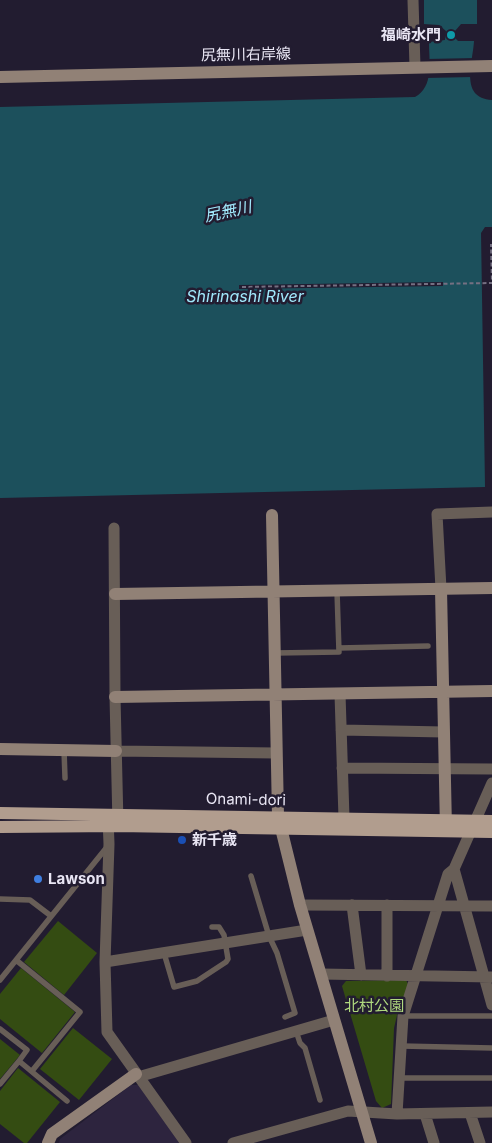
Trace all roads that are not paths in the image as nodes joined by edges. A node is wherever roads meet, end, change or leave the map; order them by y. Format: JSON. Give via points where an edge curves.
{"nodes":[{"id":1,"x":413,"y":0,"type":"edge"},
{"id":2,"x":486,"y":66,"type":"edge"},
{"id":3,"x":419,"y":67,"type":"junction"},
{"id":4,"x":0,"y":77,"type":"edge"},
{"id":5,"x":492,"y":512,"type":"edge"},
{"id":6,"x":272,"y":515,"type":"dead end"},
{"id":7,"x":114,"y":528,"type":"dead end"},
{"id":8,"x":492,"y":588,"type":"edge"},
{"id":9,"x":441,"y":589,"type":"junction"},
{"id":10,"x":337,"y":590,"type":"junction"},
{"id":11,"x":274,"y":591,"type":"junction"},
{"id":12,"x":115,"y":594,"type":"junction"},
{"id":13,"x":428,"y":646,"type":"dead end"},
{"id":14,"x":339,"y":648,"type":"junction"},
{"id":15,"x":275,"y":653,"type":"junction"},
{"id":16,"x":492,"y":691,"type":"edge"},
{"id":17,"x":443,"y":692,"type":"junction"},
{"id":18,"x":340,"y":694,"type":"junction"},
{"id":19,"x":276,"y":695,"type":"junction"},
{"id":20,"x":115,"y":698,"type":"junction"},
{"id":21,"x":342,"y":730,"type":"junction"},
{"id":22,"x":444,"y":732,"type":"junction"},
{"id":23,"x":0,"y":749,"type":"edge"},
{"id":24,"x":64,"y":750,"type":"junction"},
{"id":25,"x":116,"y":751,"type":"junction"},
{"id":26,"x":276,"y":754,"type":"junction"},
{"id":27,"x":342,"y":768,"type":"junction"},
{"id":28,"x":445,"y":769,"type":"junction"},
{"id":29,"x":492,"y":770,"type":"edge"},
{"id":30,"x":65,"y":778,"type":"dead end"},
{"id":31,"x":492,"y":783,"type":"edge"},
{"id":32,"x":0,"y":812,"type":"edge"},
{"id":33,"x":278,"y":816,"type":"junction"},
{"id":34,"x":344,"y":818,"type":"junction"},
{"id":35,"x":113,"y":820,"type":"junction"},
{"id":36,"x":492,"y":821,"type":"edge"},
{"id":37,"x":447,"y":826,"type":"junction"},
{"id":38,"x":473,"y":826,"type":"junction"},
{"id":39,"x":0,"y":827,"type":"edge"},
{"id":40,"x":281,"y":829,"type":"junction"},
{"id":41,"x":492,"y":832,"type":"edge"},
{"id":42,"x":109,"y":844,"type":"junction"},
{"id":43,"x":454,"y":869,"type":"junction"},
{"id":44,"x":251,"y":876,"type":"dead end"},
{"id":45,"x":0,"y":899,"type":"edge"},
{"id":46,"x":300,"y":905,"type":"junction"},
{"id":47,"x":352,"y":905,"type":"junction"},
{"id":48,"x":387,"y":905,"type":"junction"},
{"id":49,"x":437,"y":905,"type":"junction"},
{"id":50,"x":464,"y":906,"type":"junction"},
{"id":51,"x":492,"y":906,"type":"edge"},
{"id":52,"x":50,"y":916,"type":"junction"},
{"id":53,"x":212,"y":927,"type":"dead end"},
{"id":54,"x":307,"y":930,"type":"junction"},
{"id":55,"x":269,"y":936,"type":"junction"},
{"id":56,"x":226,"y":943,"type":"junction"},
{"id":57,"x":164,"y":953,"type":"junction"},
{"id":58,"x":16,"y":960,"type":"junction"},
{"id":59,"x":105,"y":962,"type":"junction"},
{"id":60,"x":321,"y":974,"type":"junction"},
{"id":61,"x":361,"y":976,"type":"junction"},
{"id":62,"x":387,"y":976,"type":"junction"},
{"id":63,"x":415,"y":977,"type":"junction"},
{"id":64,"x":488,"y":977,"type":"edge"},
{"id":65,"x":0,"y":980,"type":"edge"},
{"id":66,"x":492,"y":1005,"type":"edge"},
{"id":67,"x":285,"y":1016,"type":"dead end"},
{"id":68,"x":403,"y":1016,"type":"junction"},
{"id":69,"x":492,"y":1016,"type":"edge"},
{"id":70,"x":334,"y":1020,"type":"junction"},
{"id":71,"x":0,"y":1029,"type":"edge"},
{"id":72,"x":296,"y":1031,"type":"junction"},
{"id":73,"x":402,"y":1046,"type":"junction"},
{"id":74,"x":492,"y":1048,"type":"edge"},
{"id":75,"x":20,"y":1060,"type":"junction"},
{"id":76,"x":32,"y":1071,"type":"junction"},
{"id":77,"x":137,"y":1076,"type":"junction"},
{"id":78,"x":400,"y":1078,"type":"junction"},
{"id":79,"x":492,"y":1078,"type":"edge"},
{"id":80,"x":0,"y":1084,"type":"edge"},
{"id":81,"x":320,"y":1100,"type":"dead end"},
{"id":82,"x":67,"y":1101,"type":"dead end"},
{"id":83,"x":362,"y":1112,"type":"junction"},
{"id":84,"x":470,"y":1112,"type":"junction"},
{"id":85,"x":492,"y":1112,"type":"edge"},
{"id":86,"x":397,"y":1114,"type":"junction"},
{"id":87,"x":425,"y":1114,"type":"junction"},
{"id":88,"x":48,"y":1143,"type":"edge"},
{"id":89,"x":186,"y":1143,"type":"edge"},
{"id":90,"x":233,"y":1143,"type":"edge"},
{"id":91,"x":371,"y":1143,"type":"edge"},
{"id":92,"x":434,"y":1143,"type":"edge"},
{"id":93,"x":480,"y":1143,"type":"edge"}],
"edges":[{"from":1,"to":3,"type":"street"},
{"from":2,"to":3,"type":"street","name":"尻無川右岸線"},
{"from":3,"to":4,"type":"street","name":"尻無川右岸線"},
{"from":5,"to":9,"type":"street","via":[[437,514]]},
{"from":6,"to":11,"type":"street"},
{"from":7,"to":12,"type":"street"},
{"from":8,"to":9,"type":"street"},
{"from":9,"to":10,"type":"street"},
{"from":9,"to":17,"type":"street"},
{"from":10,"to":11,"type":"street"},
{"from":10,"to":14,"type":"lane"},
{"from":11,"to":12,"type":"street"},
{"from":11,"to":15,"type":"street"},
{"from":12,"to":20,"type":"street"},
{"from":13,"to":14,"type":"lane"},
{"from":14,"to":15,"type":"lane","via":[[339,652]]},
{"from":15,"to":19,"type":"street"},
{"from":16,"to":17,"type":"street"},
{"from":17,"to":18,"type":"street"},
{"from":17,"to":22,"type":"street"},
{"from":18,"to":19,"type":"street"},
{"from":18,"to":21,"type":"street"},
{"from":19,"to":20,"type":"street"},
{"from":19,"to":26,"type":"street"},
{"from":20,"to":25,"type":"street"},
{"from":21,"to":22,"type":"street"},
{"from":21,"to":27,"type":"street"},
{"from":22,"to":28,"type":"street"},
{"from":23,"to":24,"type":"street"},
{"from":24,"to":25,"type":"street"},
{"from":24,"to":30,"type":"lane"},
{"from":25,"to":26,"type":"street"},
{"from":25,"to":35,"type":"street"},
{"from":26,"to":33,"type":"street"},
{"from":27,"to":28,"type":"street"},
{"from":27,"to":34,"type":"street"},
{"from":28,"to":29,"type":"street"},
{"from":28,"to":37,"type":"street"},
{"from":31,"to":38,"type":"street"},
{"from":32,"to":35,"type":"main road","name":"Onami-dori"},
{"from":33,"to":34,"type":"main road","name":"Onami-dori"},
{"from":33,"to":35,"type":"main road","name":"Onami-dori"},
{"from":33,"to":40,"type":"street"},
{"from":34,"to":37,"type":"main road","name":"Onami-dori"},
{"from":35,"to":39,"type":"main road","name":"Onami-dori"},
{"from":35,"to":40,"type":"main road","name":"Onami-dori"},
{"from":35,"to":42,"type":"street"},
{"from":36,"to":38,"type":"main road","name":"Onami-dori"},
{"from":37,"to":38,"type":"main road","name":"Onami-dori"},
{"from":37,"to":40,"type":"main road","name":"Onami-dori"},
{"from":38,"to":41,"type":"main road","name":"Onami-dori"},
{"from":38,"to":43,"type":"street"},
{"from":40,"to":46,"type":"street"},
{"from":42,"to":52,"type":"lane"},
{"from":42,"to":59,"type":"street"},
{"from":43,"to":49,"type":"street","via":[[448,874]]},
{"from":43,"to":50,"type":"street"},
{"from":44,"to":55,"type":"lane"},
{"from":45,"to":52,"type":"lane","via":[[30,900]]},
{"from":46,"to":47,"type":"street"},
{"from":46,"to":54,"type":"street"},
{"from":47,"to":48,"type":"street"},
{"from":47,"to":61,"type":"street"},
{"from":48,"to":49,"type":"street"},
{"from":48,"to":62,"type":"street"},
{"from":49,"to":50,"type":"street"},
{"from":49,"to":63,"type":"street"},
{"from":50,"to":51,"type":"street"},
{"from":50,"to":64,"type":"street"},
{"from":52,"to":58,"type":"lane"},
{"from":53,"to":56,"type":"lane","via":[[222,930]]},
{"from":54,"to":55,"type":"street"},
{"from":54,"to":60,"type":"street"},
{"from":55,"to":56,"type":"street"},
{"from":55,"to":67,"type":"lane","via":[[278,953],[295,1013]]},
{"from":56,"to":57,"type":"street"},
{"from":56,"to":57,"type":"lane","via":[[226,962],[197,981],[174,987]]},
{"from":57,"to":59,"type":"street"},
{"from":58,"to":65,"type":"lane"},
{"from":58,"to":76,"type":"lane","via":[[80,1012]]},
{"from":59,"to":77,"type":"street","via":[[107,1032]]},
{"from":60,"to":61,"type":"street"},
{"from":60,"to":70,"type":"street"},
{"from":61,"to":62,"type":"street"},
{"from":62,"to":63,"type":"street"},
{"from":63,"to":64,"type":"street"},
{"from":63,"to":68,"type":"street"},
{"from":64,"to":66,"type":"street"},
{"from":68,"to":69,"type":"lane"},
{"from":68,"to":73,"type":"street"},
{"from":70,"to":72,"type":"street"},
{"from":70,"to":83,"type":"street"},
{"from":71,"to":75,"type":"lane","via":[[27,1050]]},
{"from":72,"to":77,"type":"street"},
{"from":72,"to":81,"type":"lane","via":[[305,1048]]},
{"from":73,"to":74,"type":"lane"},
{"from":73,"to":78,"type":"street"},
{"from":75,"to":76,"type":"lane"},
{"from":75,"to":80,"type":"lane"},
{"from":76,"to":82,"type":"lane"},
{"from":77,"to":88,"type":"street","via":[[52,1134]]},
{"from":77,"to":89,"type":"street"},
{"from":78,"to":79,"type":"lane"},
{"from":78,"to":86,"type":"street"},
{"from":83,"to":86,"type":"street"},
{"from":83,"to":90,"type":"street","via":[[348,1110]]},
{"from":83,"to":91,"type":"street"},
{"from":84,"to":85,"type":"street"},
{"from":84,"to":87,"type":"street"},
{"from":84,"to":93,"type":"street"},
{"from":86,"to":87,"type":"street"},
{"from":87,"to":92,"type":"street"}]}
